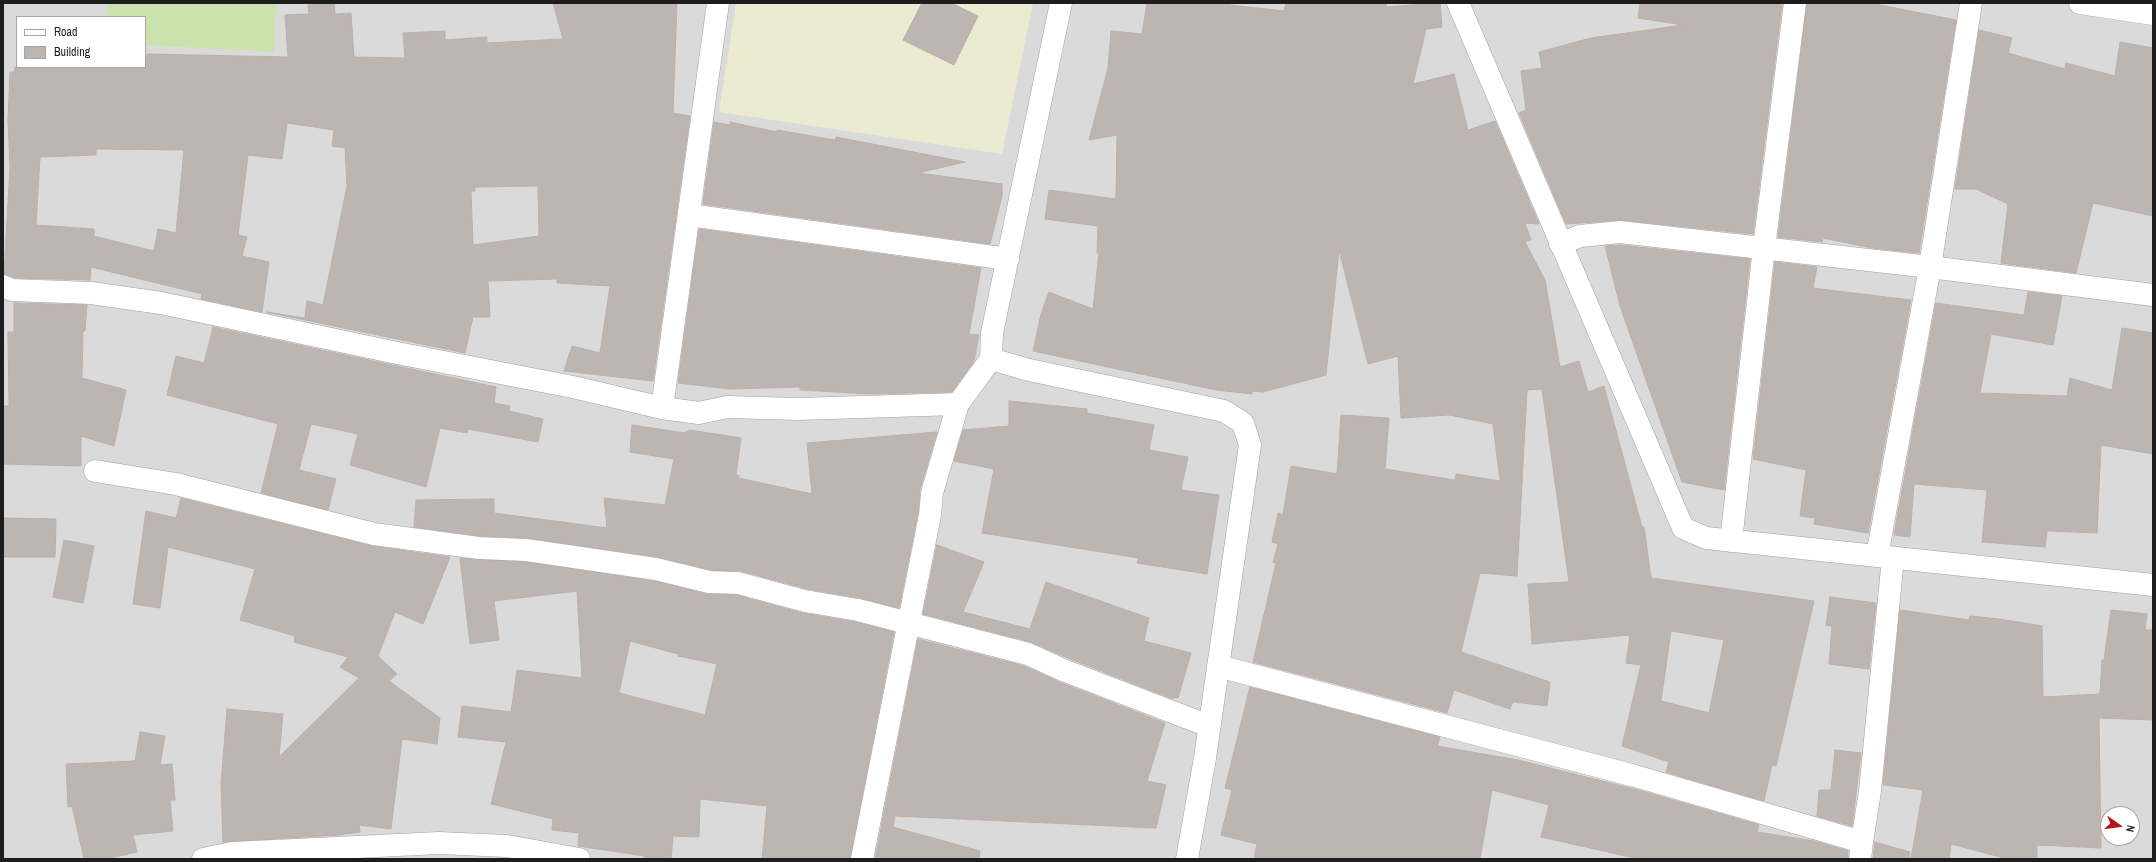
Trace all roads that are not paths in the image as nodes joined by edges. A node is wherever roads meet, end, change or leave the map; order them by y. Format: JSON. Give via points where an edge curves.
{"nodes":[{"id":1,"x":718,"y":3,"type":"edge"},
{"id":2,"x":1061,"y":3,"type":"edge"},
{"id":3,"x":1458,"y":3,"type":"edge"},
{"id":4,"x":1795,"y":3,"type":"edge"},
{"id":5,"x":1971,"y":3,"type":"edge"},
{"id":6,"x":2080,"y":3,"type":"edge"},
{"id":7,"x":2153,"y":14,"type":"edge"},
{"id":8,"x":689,"y":215,"type":"junction"},
{"id":9,"x":1560,"y":244,"type":"junction"},
{"id":10,"x":1764,"y":248,"type":"junction"},
{"id":11,"x":1008,"y":259,"type":"junction"},
{"id":12,"x":1930,"y":267,"type":"junction"},
{"id":13,"x":3,"y":286,"type":"edge"},
{"id":14,"x":2153,"y":295,"type":"edge"},
{"id":15,"x":991,"y":359,"type":"junction"},
{"id":16,"x":958,"y":404,"type":"junction"},
{"id":17,"x":662,"y":408,"type":"junction"},
{"id":18,"x":95,"y":471,"type":"dead end"},
{"id":19,"x":1731,"y":541,"type":"junction"},
{"id":20,"x":1885,"y":557,"type":"junction"},
{"id":21,"x":2153,"y":585,"type":"edge"},
{"id":22,"x":908,"y":622,"type":"junction"},
{"id":23,"x":1218,"y":666,"type":"junction"},
{"id":24,"x":1209,"y":726,"type":"junction"},
{"id":25,"x":1861,"y":850,"type":"edge"},
{"id":26,"x":203,"y":859,"type":"edge"},
{"id":27,"x":579,"y":859,"type":"edge"},
{"id":28,"x":862,"y":859,"type":"edge"},
{"id":29,"x":1187,"y":859,"type":"edge"}],
"edges":[{"from":1,"to":8,"type":"street"},
{"from":2,"to":11,"type":"street"},
{"from":3,"to":9,"type":"street"},
{"from":4,"to":10,"type":"street"},
{"from":5,"to":12,"type":"street"},
{"from":6,"to":7,"type":"street"},
{"from":8,"to":11,"type":"street"},
{"from":8,"to":17,"type":"street"},
{"from":9,"to":10,"type":"street","via":[[1580,236],[1620,232]]},
{"from":9,"to":19,"type":"street","via":[[1683,528],[1706,538]]},
{"from":10,"to":12,"type":"street"},
{"from":10,"to":19,"type":"street"},
{"from":11,"to":15,"type":"street","via":[[992,333]]},
{"from":12,"to":14,"type":"street"},
{"from":12,"to":20,"type":"street"},
{"from":13,"to":17,"type":"street","via":[[12,290],[91,293],[161,303],[573,387]]},
{"from":15,"to":16,"type":"street"},
{"from":15,"to":23,"type":"street","via":[[1029,370],[1224,411],[1243,423],[1250,445]]},
{"from":16,"to":17,"type":"street","via":[[798,409],[727,407],[698,413]]},
{"from":16,"to":22,"type":"street","via":[[932,493],[930,515]]},
{"from":18,"to":22,"type":"street","via":[[176,484],[374,534],[464,546],[526,550],[656,569],[709,582],[738,583],[798,599]]},
{"from":19,"to":20,"type":"street"},
{"from":20,"to":21,"type":"street"},
{"from":20,"to":25,"type":"street","via":[[1870,791]]},
{"from":22,"to":24,"type":"street","via":[[1028,654]]},
{"from":22,"to":28,"type":"street"},
{"from":23,"to":24,"type":"street"},
{"from":23,"to":25,"type":"street","via":[[1628,774]]},
{"from":24,"to":29,"type":"street"},
{"from":26,"to":27,"type":"street","via":[[232,854],[439,843],[507,846]]}]}
